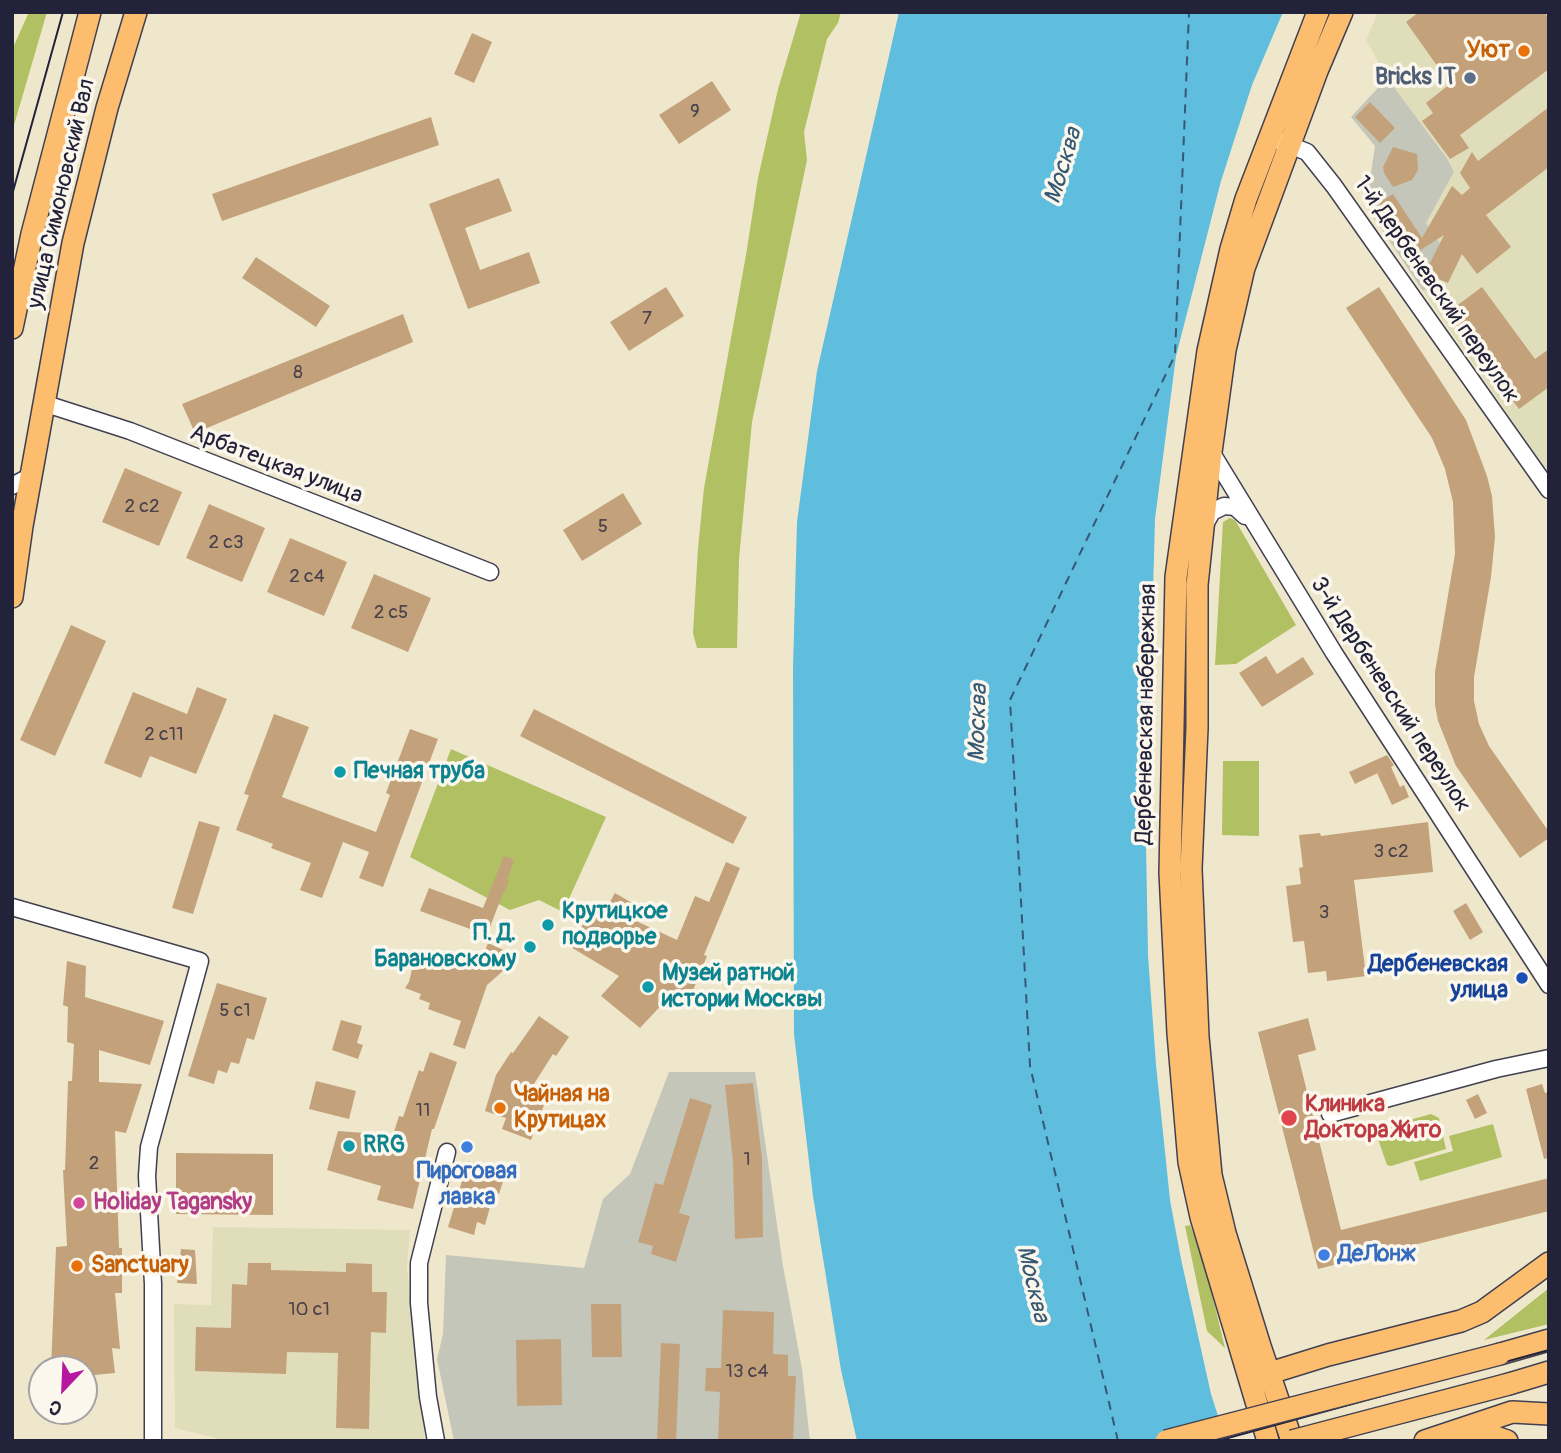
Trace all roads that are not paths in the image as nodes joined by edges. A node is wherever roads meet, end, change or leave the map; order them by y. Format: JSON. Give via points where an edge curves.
{"nodes":[{"id":1,"x":90,"y":12,"type":"edge"},
{"id":2,"x":136,"y":12,"type":"edge"},
{"id":3,"x":1318,"y":12,"type":"edge"},
{"id":4,"x":1342,"y":12,"type":"edge"},
{"id":5,"x":1269,"y":138,"type":"junction"},
{"id":6,"x":1290,"y":145,"type":"junction"},
{"id":7,"x":12,"y":328,"type":"edge"},
{"id":8,"x":43,"y":403,"type":"junction"},
{"id":9,"x":1196,"y":427,"type":"junction"},
{"id":10,"x":1211,"y":452,"type":"junction"},
{"id":11,"x":32,"y":468,"type":"junction"},
{"id":12,"x":12,"y":486,"type":"edge"},
{"id":13,"x":1549,"y":490,"type":"edge"},
{"id":14,"x":1255,"y":526,"type":"junction"},
{"id":15,"x":1202,"y":531,"type":"junction"},
{"id":16,"x":490,"y":572,"type":"dead end"},
{"id":17,"x":12,"y":586,"type":"edge"},
{"id":18,"x":13,"y":591,"type":"edge"},
{"id":19,"x":12,"y":597,"type":"edge"},
{"id":20,"x":12,"y":906,"type":"edge"},
{"id":21,"x":1549,"y":985,"type":"edge"},
{"id":22,"x":1549,"y":1058,"type":"edge"},
{"id":23,"x":1330,"y":1114,"type":"dead end"},
{"id":24,"x":447,"y":1152,"type":"dead end"},
{"id":25,"x":1549,"y":1263,"type":"edge"},
{"id":26,"x":1549,"y":1340,"type":"edge"},
{"id":27,"x":1549,"y":1372,"type":"edge"},
{"id":28,"x":1258,"y":1377,"type":"junction"},
{"id":29,"x":1549,"y":1415,"type":"edge"},
{"id":30,"x":1266,"y":1434,"type":"edge"},
{"id":31,"x":1290,"y":1434,"type":"edge"},
{"id":32,"x":1434,"y":1438,"type":"edge"},
{"id":33,"x":153,"y":1441,"type":"edge"},
{"id":34,"x":436,"y":1441,"type":"edge"},
{"id":35,"x":1166,"y":1441,"type":"edge"},
{"id":36,"x":1507,"y":1441,"type":"edge"}],
"edges":[{"from":1,"to":7,"type":"main road","name":"улица Симоновский Вал"},
{"from":2,"to":8,"type":"main road","name":"улица Симоновский Вал","via":[[73,243]]},
{"from":3,"to":5,"type":"main road","name":"Дербеневская набережная"},
{"from":4,"to":6,"type":"main road","name":"Дербеневская набережная"},
{"from":5,"to":6,"type":"street","name":"1-й Дербеневский переулок"},
{"from":5,"to":9,"type":"main road","name":"Дербеневская набережная","via":[[1231,249]]},
{"from":6,"to":10,"type":"main road","name":"Дербеневская набережная","via":[[1244,268],[1225,350]]},
{"from":6,"to":13,"type":"street","name":"1-й Дербеневский переулок","via":[[1307,152],[1335,186]]},
{"from":8,"to":11,"type":"main road","name":"улица Симоновский Вал"},
{"from":8,"to":16,"type":"street","name":"Арбатецкая улица","via":[[130,431]]},
{"from":9,"to":10,"type":"street","name":"3-й Дербеневский переулок"},
{"from":9,"to":28,"type":"main road","name":"Дербеневская набережная","via":[[1176,577],[1170,873],[1178,1032],[1189,1162],[1201,1217]]},
{"from":10,"to":14,"type":"street","name":"3-й Дербеневский переулок"},
{"from":10,"to":15,"type":"main road","name":"Дербеневская набережная"},
{"from":11,"to":12,"type":"street","via":[[27,478]]},
{"from":11,"to":18,"type":"main road","name":"улица Симоновский Вал"},
{"from":14,"to":15,"type":"street","via":[[1227,505],[1212,512]]},
{"from":14,"to":21,"type":"street","name":"3-й Дербеневский переулок"},
{"from":15,"to":28,"type":"main road","name":"Дербеневская набережная","via":[[1191,869],[1198,1038],[1211,1175]]},
{"from":17,"to":18,"type":"street"},
{"from":18,"to":19,"type":"main road","name":"улица Симоновский Вал"},
{"from":20,"to":33,"type":"street","via":[[200,961],[149,1147]]},
{"from":22,"to":23,"type":"street"},
{"from":24,"to":34,"type":"street","via":[[419,1264],[428,1397]]},
{"from":25,"to":28,"type":"main road","via":[[1482,1312],[1461,1321]]},
{"from":26,"to":35,"type":"main road","bridge":true},
{"from":27,"to":31,"type":"main road","bridge":true},
{"from":28,"to":30,"type":"main road","name":"Дербеневская набережная"},
{"from":28,"to":31,"type":"main road","name":"Дербеневская набережная"},
{"from":29,"to":32,"type":"main road","via":[[1512,1412]]},
{"from":32,"to":36,"type":"main road","via":[[1466,1433]]}]}
